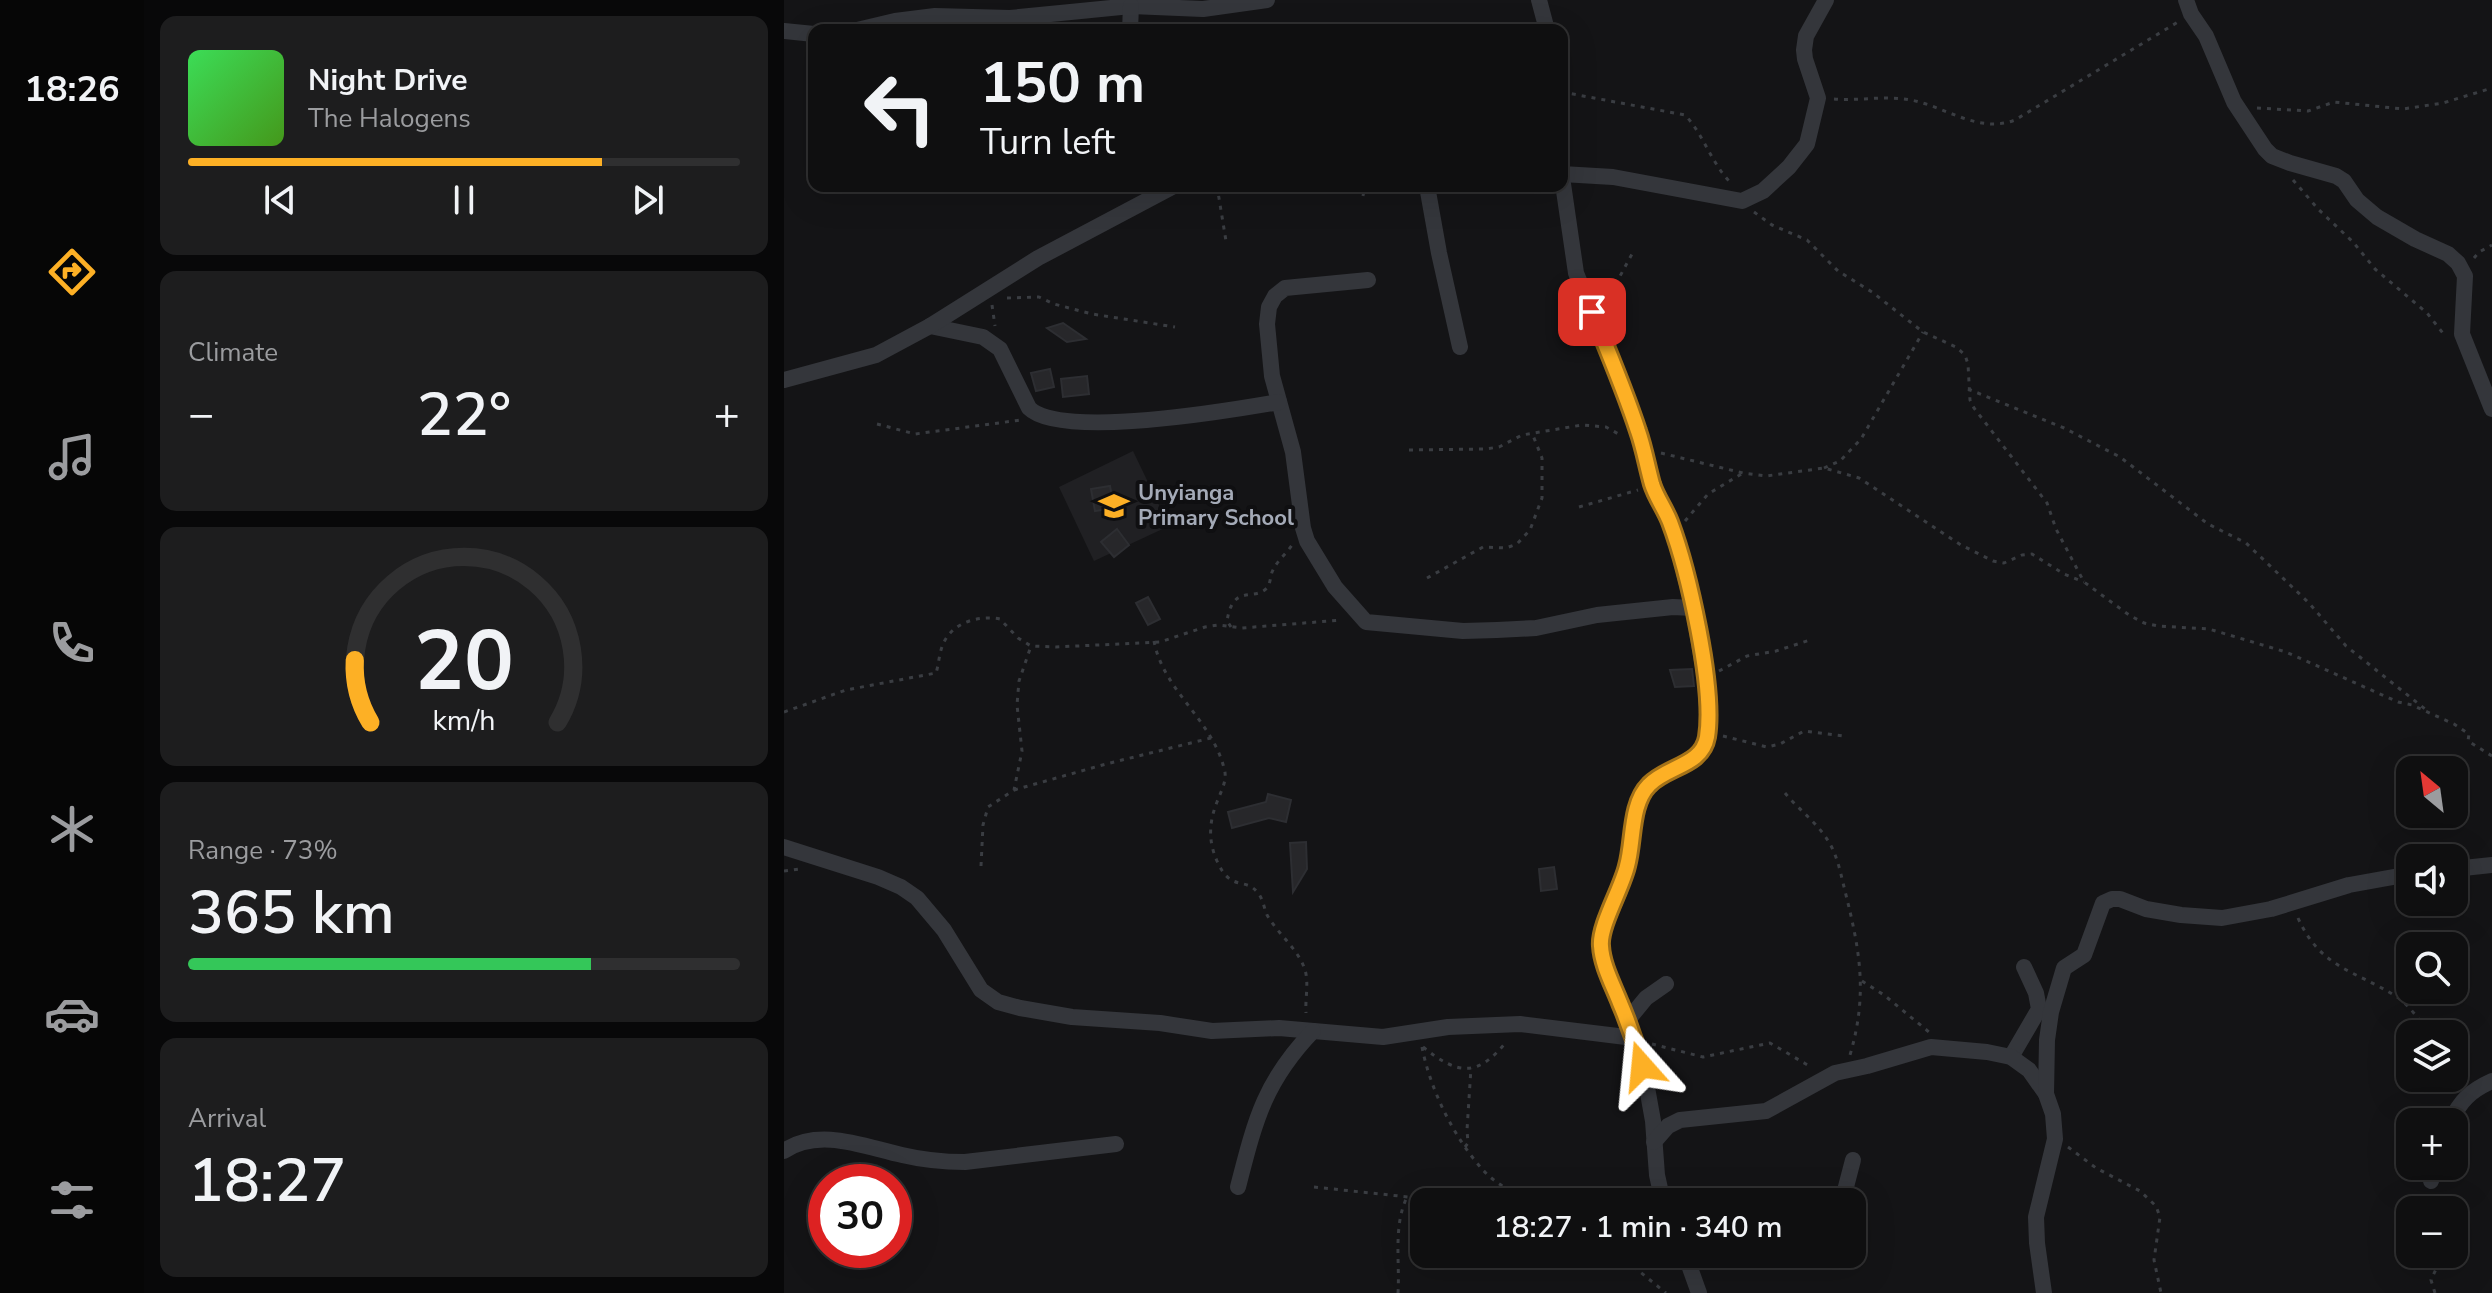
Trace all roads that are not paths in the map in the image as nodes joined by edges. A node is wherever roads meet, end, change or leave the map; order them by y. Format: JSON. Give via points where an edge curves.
{"nodes":[{"id":1,"x":1267,"y":0,"type":"edge"},
{"id":2,"x":1539,"y":0,"type":"edge"},
{"id":3,"x":1826,"y":0,"type":"edge"},
{"id":4,"x":1131,"y":6,"type":"junction"},
{"id":5,"x":2188,"y":7,"type":"edge"},
{"id":6,"x":882,"y":24,"type":"edge"},
{"id":7,"x":1130,"y":24,"type":"edge"},
{"id":8,"x":1545,"y":24,"type":"edge"},
{"id":9,"x":784,"y":31,"type":"edge"},
{"id":10,"x":808,"y":33,"type":"edge"},
{"id":11,"x":1568,"y":176,"type":"edge"},
{"id":12,"x":1162,"y":192,"type":"edge"},
{"id":13,"x":1428,"y":192,"type":"edge"},
{"id":14,"x":1564,"y":192,"type":"edge"},
{"id":15,"x":1368,"y":280,"type":"dead end"},
{"id":16,"x":930,"y":326,"type":"junction"},
{"id":17,"x":1460,"y":347,"type":"dead end"},
{"id":18,"x":784,"y":380,"type":"edge"},
{"id":19,"x":1279,"y":402,"type":"junction"},
{"id":20,"x":2492,"y":409,"type":"edge"},
{"id":21,"x":1693,"y":608,"type":"junction"},
{"id":22,"x":784,"y":847,"type":"edge"},
{"id":23,"x":2492,"y":865,"type":"edge"},
{"id":24,"x":2468,"y":868,"type":"edge"},
{"id":25,"x":2396,"y":877,"type":"edge"},
{"id":26,"x":2024,"y":967,"type":"dead end"},
{"id":27,"x":1666,"y":984,"type":"dead end"},
{"id":28,"x":1627,"y":1021,"type":"junction"},
{"id":29,"x":1316,"y":1032,"type":"junction"},
{"id":30,"x":1635,"y":1042,"type":"junction"},
{"id":31,"x":2011,"y":1057,"type":"junction"},
{"id":32,"x":2492,"y":1081,"type":"edge"},
{"id":33,"x":2046,"y":1094,"type":"junction"},
{"id":34,"x":2458,"y":1108,"type":"edge"},
{"id":35,"x":1654,"y":1142,"type":"junction"},
{"id":36,"x":1116,"y":1144,"type":"dead end"},
{"id":37,"x":784,"y":1151,"type":"edge"},
{"id":38,"x":1853,"y":1160,"type":"dead end"},
{"id":39,"x":1238,"y":1187,"type":"dead end"},
{"id":40,"x":1660,"y":1188,"type":"edge"},
{"id":41,"x":1846,"y":1188,"type":"edge"},
{"id":42,"x":1690,"y":1268,"type":"edge"},
{"id":43,"x":1699,"y":1293,"type":"edge"},
{"id":44,"x":2044,"y":1293,"type":"edge"}],
"edges":[{"from":1,"to":4,"type":"street","via":[[1203,9]]},
{"from":2,"to":8,"type":"street"},
{"from":3,"to":11,"type":"street","via":[[1804,50],[1818,98],[1807,144],[1763,191],[1746,200],[1613,177]]},
{"from":4,"to":6,"type":"street","via":[[1010,18],[935,16]]},
{"from":4,"to":7,"type":"street"},
{"from":5,"to":20,"type":"street","via":[[2234,102],[2272,156],[2336,176],[2377,217],[2448,254],[2463,270],[2462,334]]},
{"from":9,"to":10,"type":"street"},
{"from":12,"to":16,"type":"street","via":[[1078,236]]},
{"from":13,"to":17,"type":"street"},
{"from":14,"to":21,"type":"street","via":[[1576,273],[1632,411]]},
{"from":15,"to":19,"type":"street","via":[[1285,288],[1275,296],[1267,324]]},
{"from":16,"to":18,"type":"street","via":[[876,355]]},
{"from":16,"to":19,"type":"street","via":[[983,337],[1000,349],[1029,408],[1047,419],[1166,418]]},
{"from":19,"to":21,"type":"street","via":[[1307,541],[1335,587],[1366,622],[1497,630]]},
{"from":21,"to":28,"type":"street","via":[[1705,679],[1708,731],[1703,749],[1658,777],[1642,794],[1628,864],[1601,934],[1605,966]]},
{"from":22,"to":29,"type":"street","via":[[878,877],[917,898],[981,990],[998,1002],[1072,1017],[1212,1031]]},
{"from":23,"to":24,"type":"street"},
{"from":25,"to":33,"type":"street","via":[[2222,918],[2146,909],[2120,899],[2103,903],[2084,955],[2061,975],[2047,1040]]},
{"from":26,"to":31,"type":"street","via":[[2039,1009]]},
{"from":27,"to":28,"type":"street"},
{"from":28,"to":30,"type":"street"},
{"from":29,"to":30,"type":"street","via":[[1383,1037],[1520,1024]]},
{"from":29,"to":39,"type":"street","via":[[1287,1061],[1263,1102]]},
{"from":30,"to":35,"type":"street"},
{"from":31,"to":33,"type":"street","via":[[2029,1070]]},
{"from":31,"to":35,"type":"street","via":[[1923,1048],[1828,1076],[1766,1111],[1680,1120]]},
{"from":32,"to":34,"type":"street","via":[[2473,1090]]},
{"from":33,"to":44,"type":"street","via":[[2056,1128],[2036,1217]]},
{"from":35,"to":40,"type":"street"},
{"from":36,"to":37,"type":"street","via":[[965,1162],[827,1140]]},
{"from":38,"to":41,"type":"street"},
{"from":42,"to":43,"type":"street"}]}
